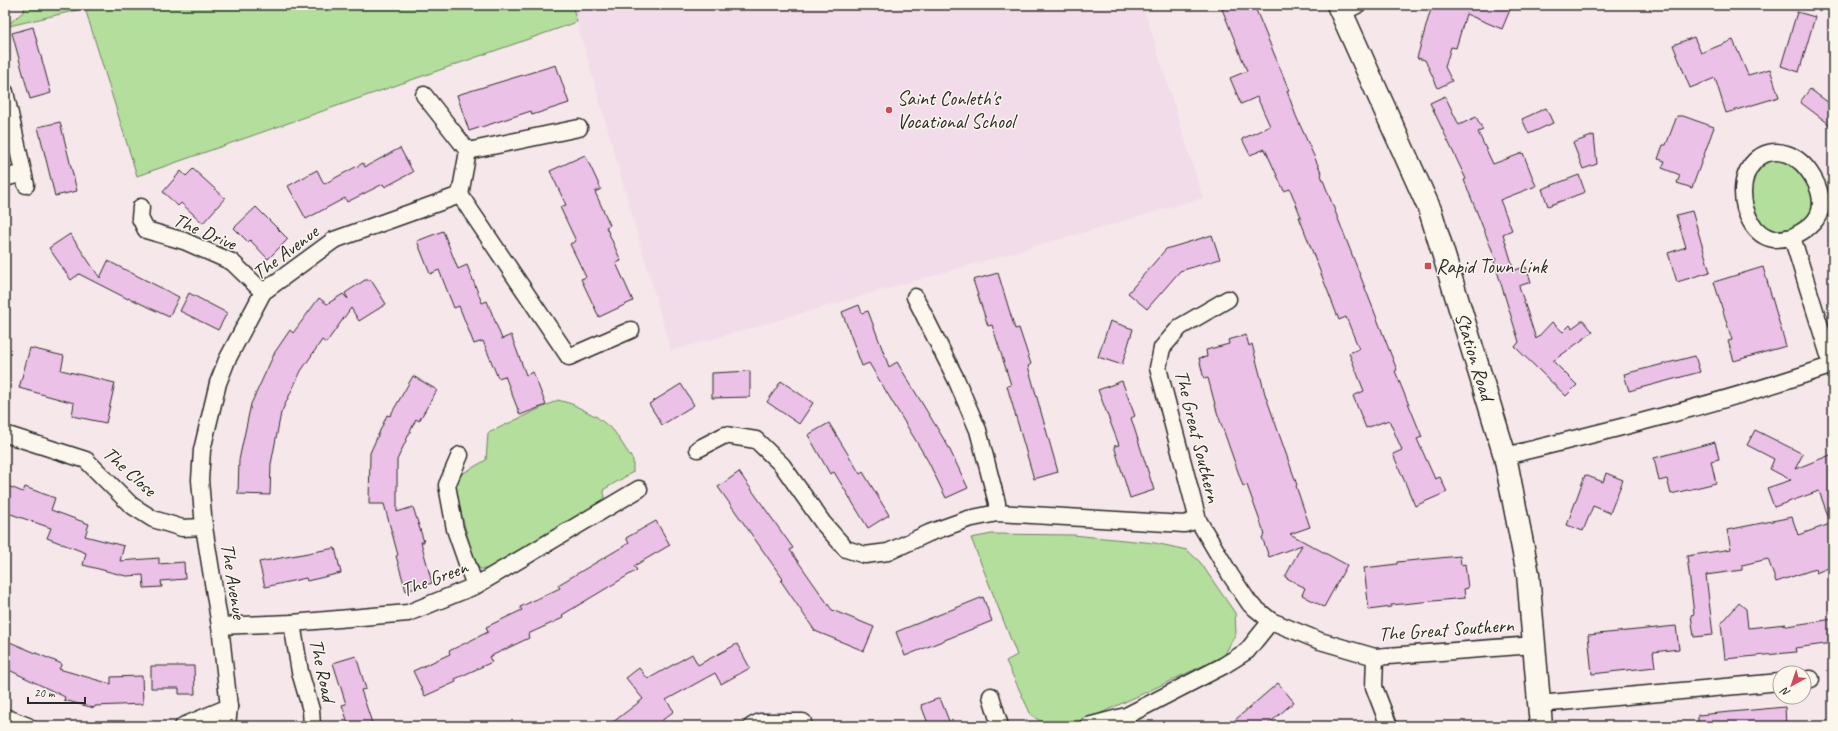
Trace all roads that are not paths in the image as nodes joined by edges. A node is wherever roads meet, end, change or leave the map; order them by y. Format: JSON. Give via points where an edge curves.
{"nodes":[{"id":1,"x":1346,"y":8,"type":"edge"},
{"id":2,"x":5,"y":92,"type":"edge"},
{"id":3,"x":424,"y":95,"type":"dead end"},
{"id":4,"x":579,"y":128,"type":"dead end"},
{"id":5,"x":468,"y":151,"type":"junction"},
{"id":6,"x":5,"y":178,"type":"edge"},
{"id":7,"x":460,"y":195,"type":"junction"},
{"id":8,"x":141,"y":207,"type":"dead end"},
{"id":9,"x":1792,"y":237,"type":"junction"},
{"id":10,"x":263,"y":292,"type":"junction"},
{"id":11,"x":915,"y":298,"type":"dead end"},
{"id":12,"x":1228,"y":299,"type":"dead end"},
{"id":13,"x":630,"y":330,"type":"dead end"},
{"id":14,"x":1832,"y":365,"type":"edge"},
{"id":15,"x":5,"y":434,"type":"edge"},
{"id":16,"x":698,"y":449,"type":"dead end"},
{"id":17,"x":460,"y":455,"type":"dead end"},
{"id":18,"x":1505,"y":456,"type":"junction"},
{"id":19,"x":639,"y":489,"type":"dead end"},
{"id":20,"x":998,"y":513,"type":"junction"},
{"id":21,"x":1198,"y":520,"type":"junction"},
{"id":22,"x":204,"y":527,"type":"junction"},
{"id":23,"x":475,"y":586,"type":"junction"},
{"id":24,"x":1271,"y":622,"type":"junction"},
{"id":25,"x":292,"y":623,"type":"junction"},
{"id":26,"x":220,"y":626,"type":"junction"},
{"id":27,"x":1533,"y":645,"type":"junction"},
{"id":28,"x":1375,"y":657,"type":"junction"},
{"id":29,"x":1772,"y":683,"type":"edge"},
{"id":30,"x":991,"y":696,"type":"dead end"},
{"id":31,"x":1539,"y":704,"type":"junction"},
{"id":32,"x":229,"y":707,"type":"junction"},
{"id":33,"x":5,"y":717,"type":"edge"},
{"id":34,"x":803,"y":722,"type":"dead end"},
{"id":35,"x":28,"y":726,"type":"edge"},
{"id":36,"x":183,"y":726,"type":"edge"},
{"id":37,"x":227,"y":726,"type":"edge"},
{"id":38,"x":312,"y":726,"type":"edge"},
{"id":39,"x":752,"y":726,"type":"edge"},
{"id":40,"x":1000,"y":726,"type":"edge"},
{"id":41,"x":1088,"y":726,"type":"edge"},
{"id":42,"x":1389,"y":726,"type":"edge"},
{"id":43,"x":1541,"y":726,"type":"edge"}],
"edges":[{"from":1,"to":18,"type":"main road","name":"Station Road","via":[[1430,210]]},
{"from":2,"to":6,"type":"street","via":[[25,179]]},
{"from":3,"to":5,"type":"street"},
{"from":4,"to":5,"type":"street"},
{"from":5,"to":7,"type":"street"},
{"from":7,"to":10,"type":"street","name":"The Avenue","via":[[334,240]]},
{"from":7,"to":13,"type":"street","via":[[569,357]]},
{"from":8,"to":10,"type":"street","name":"The Drive","via":[[140,218],[146,230],[184,241],[232,262]]},
{"from":9,"to":9,"type":"street","via":[[1774,239],[1764,235],[1754,227],[1743,200],[1745,178],[1755,159],[1766,154],[1776,152],[1796,159],[1808,170],[1815,183],[1820,199],[1820,211],[1813,223]]},
{"from":9,"to":14,"type":"street"},
{"from":10,"to":22,"type":"street","name":"The Avenue","via":[[227,360],[218,383],[202,450],[200,480]]},
{"from":11,"to":20,"type":"street","via":[[956,379],[978,430]]},
{"from":12,"to":21,"type":"street","name":"The Great Southern","via":[[1180,327],[1162,348],[1158,368]]},
{"from":14,"to":18,"type":"street","via":[[1665,417]]},
{"from":15,"to":22,"type":"street","name":"The Close","via":[[86,460],[131,505],[153,519],[182,528]]},
{"from":16,"to":20,"type":"street","name":"The Great Southern","via":[[725,434],[756,440],[782,465],[824,524],[846,548],[865,555],[888,552],[968,519]]},
{"from":17,"to":23,"type":"street","via":[[447,485],[455,529]]},
{"from":18,"to":27,"type":"main road","name":"Station Road","via":[[1528,574]]},
{"from":19,"to":23,"type":"street","name":"The Green"},
{"from":20,"to":21,"type":"street","name":"The Great Southern","via":[[1184,524]]},
{"from":21,"to":24,"type":"street","name":"The Great Southern","via":[[1250,604]]},
{"from":22,"to":26,"type":"street","name":"The Avenue"},
{"from":23,"to":25,"type":"street","name":"The Green","via":[[408,613]]},
{"from":24,"to":28,"type":"street","name":"The Great Southern","via":[[1320,641]]},
{"from":24,"to":41,"type":"street","via":[[1247,651],[1223,666],[1126,716]]},
{"from":25,"to":26,"type":"street","name":"The Green"},
{"from":25,"to":38,"type":"street","name":"The Road","via":[[300,672],[311,710]]},
{"from":26,"to":32,"type":"street","name":"The Avenue"},
{"from":27,"to":28,"type":"street","name":"The Great Southern"},
{"from":27,"to":31,"type":"main road","name":"Station Road"},
{"from":28,"to":42,"type":"street","via":[[1374,686]]},
{"from":29,"to":31,"type":"street"},
{"from":30,"to":40,"type":"street"},
{"from":31,"to":43,"type":"main road","name":"Station Road"},
{"from":32,"to":36,"type":"street"},
{"from":32,"to":37,"type":"street","name":"The Avenue"},
{"from":33,"to":35,"type":"street"},
{"from":34,"to":39,"type":"street","via":[[760,722]]}]}
